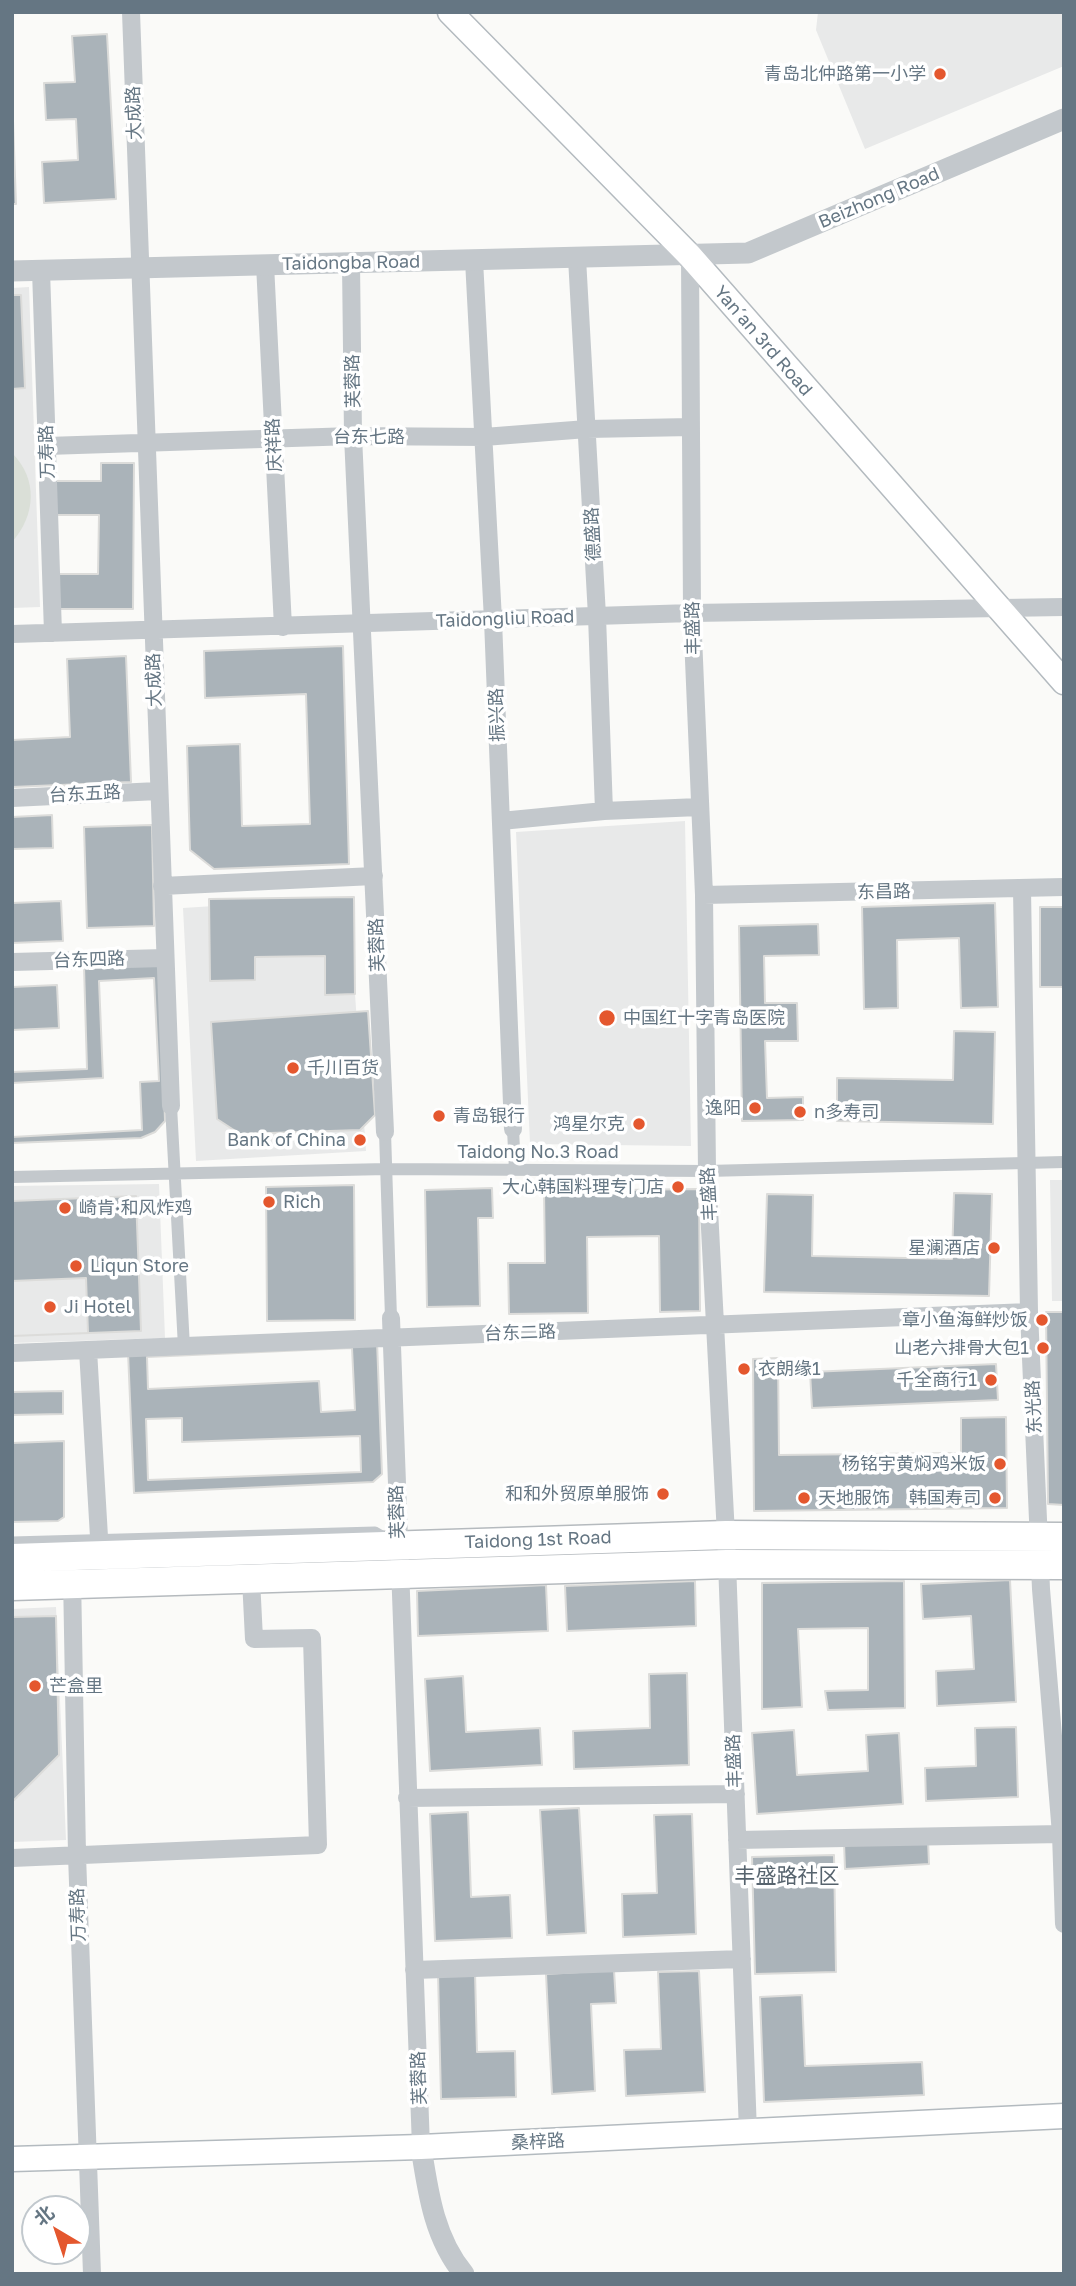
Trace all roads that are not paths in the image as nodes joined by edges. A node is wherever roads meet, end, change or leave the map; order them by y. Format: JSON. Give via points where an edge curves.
{"nodes":[{"id":1,"x":131,"y":12,"type":"edge"},
{"id":2,"x":450,"y":12,"type":"edge"},
{"id":3,"x":1064,"y":119,"type":"edge"},
{"id":4,"x":690,"y":256,"type":"junction"},
{"id":5,"x":577,"y":258,"type":"junction"},
{"id":6,"x":474,"y":260,"type":"junction"},
{"id":7,"x":351,"y":263,"type":"junction"},
{"id":8,"x":265,"y":264,"type":"junction"},
{"id":9,"x":138,"y":267,"type":"junction"},
{"id":10,"x":41,"y":270,"type":"junction"},
{"id":11,"x":12,"y":271,"type":"edge"},
{"id":12,"x":691,"y":427,"type":"junction"},
{"id":13,"x":587,"y":429,"type":"junction"},
{"id":14,"x":353,"y":436,"type":"junction"},
{"id":15,"x":484,"y":437,"type":"junction"},
{"id":16,"x":273,"y":439,"type":"junction"},
{"id":17,"x":145,"y":444,"type":"junction"},
{"id":18,"x":47,"y":446,"type":"junction"},
{"id":19,"x":1064,"y":607,"type":"edge"},
{"id":20,"x":998,"y":610,"type":"junction"},
{"id":21,"x":692,"y":613,"type":"junction"},
{"id":22,"x":597,"y":616,"type":"junction"},
{"id":23,"x":493,"y":620,"type":"junction"},
{"id":24,"x":363,"y":624,"type":"junction"},
{"id":25,"x":283,"y":627,"type":"junction"},
{"id":26,"x":152,"y":631,"type":"junction"},
{"id":27,"x":53,"y":633,"type":"junction"},
{"id":28,"x":12,"y":634,"type":"edge"},
{"id":29,"x":1064,"y":682,"type":"edge"},
{"id":30,"x":158,"y":791,"type":"junction"},
{"id":31,"x":12,"y":798,"type":"edge"},
{"id":32,"x":699,"y":807,"type":"junction"},
{"id":33,"x":604,"y":811,"type":"junction"},
{"id":34,"x":501,"y":821,"type":"junction"},
{"id":35,"x":374,"y":876,"type":"junction"},
{"id":36,"x":162,"y":886,"type":"junction"},
{"id":37,"x":1064,"y":887,"type":"edge"},
{"id":38,"x":1022,"y":889,"type":"junction"},
{"id":39,"x":704,"y":895,"type":"junction"},
{"id":40,"x":165,"y":958,"type":"junction"},
{"id":41,"x":12,"y":962,"type":"edge"},
{"id":42,"x":171,"y":1106,"type":"joint"},
{"id":43,"x":513,"y":1129,"type":"joint"},
{"id":44,"x":385,"y":1132,"type":"joint"},
{"id":45,"x":1064,"y":1162,"type":"edge"},
{"id":46,"x":1026,"y":1163,"type":"junction"},
{"id":47,"x":387,"y":1169,"type":"junction"},
{"id":48,"x":515,"y":1170,"type":"junction"},
{"id":49,"x":707,"y":1171,"type":"junction"},
{"id":50,"x":175,"y":1175,"type":"junction"},
{"id":51,"x":12,"y":1177,"type":"edge"},
{"id":52,"x":1028,"y":1312,"type":"junction"},
{"id":53,"x":391,"y":1318,"type":"joint"},
{"id":54,"x":715,"y":1325,"type":"junction"},
{"id":55,"x":391,"y":1338,"type":"junction"},
{"id":56,"x":184,"y":1347,"type":"junction"},
{"id":57,"x":88,"y":1350,"type":"junction"},
{"id":58,"x":12,"y":1353,"type":"edge"},
{"id":59,"x":726,"y":1535,"type":"junction"},
{"id":60,"x":1052,"y":1536,"type":"edge"},
{"id":61,"x":12,"y":1541,"type":"edge"},
{"id":62,"x":397,"y":1544,"type":"junction"},
{"id":63,"x":99,"y":1546,"type":"junction"},
{"id":64,"x":70,"y":1555,"type":"junction"},
{"id":65,"x":12,"y":1558,"type":"edge"},
{"id":66,"x":727,"y":1564,"type":"junction"},
{"id":67,"x":1053,"y":1564,"type":"edge"},
{"id":68,"x":399,"y":1574,"type":"junction"},
{"id":69,"x":251,"y":1578,"type":"junction"},
{"id":70,"x":72,"y":1584,"type":"junction"},
{"id":71,"x":12,"y":1586,"type":"edge"},
{"id":72,"x":736,"y":1794,"type":"junction"},
{"id":73,"x":407,"y":1798,"type":"junction"},
{"id":74,"x":1061,"y":1834,"type":"junction"},
{"id":75,"x":737,"y":1840,"type":"junction"},
{"id":76,"x":77,"y":1855,"type":"junction"},
{"id":77,"x":12,"y":1858,"type":"edge"},
{"id":78,"x":1064,"y":1924,"type":"edge"},
{"id":79,"x":742,"y":1959,"type":"junction"},
{"id":80,"x":414,"y":1970,"type":"junction"},
{"id":81,"x":1064,"y":2116,"type":"edge"},
{"id":82,"x":748,"y":2132,"type":"junction"},
{"id":83,"x":421,"y":2147,"type":"junction"},
{"id":84,"x":85,"y":2155,"type":"junction"},
{"id":85,"x":12,"y":2159,"type":"edge"},
{"id":86,"x":92,"y":2274,"type":"edge"},
{"id":87,"x":464,"y":2274,"type":"edge"}],
"edges":[{"from":1,"to":9,"type":"street","name":"大成路"},
{"from":2,"to":4,"type":"main road","name":"Yan´an 3rd Road"},
{"from":3,"to":4,"type":"street","name":"Beizhong Road","via":[[748,253]]},
{"from":4,"to":5,"type":"street","name":"Taidongba Road"},
{"from":4,"to":12,"type":"street","name":"丰盛路"},
{"from":4,"to":20,"type":"main road","name":"Yan´an 3rd Road"},
{"from":5,"to":6,"type":"street","name":"Taidongba Road"},
{"from":5,"to":13,"type":"street","name":"德盛路"},
{"from":6,"to":7,"type":"street","name":"Taidongba Road"},
{"from":6,"to":15,"type":"street","name":"振兴路"},
{"from":7,"to":8,"type":"street","name":"Taidongba Road"},
{"from":7,"to":14,"type":"street","name":"芙蓉路"},
{"from":8,"to":9,"type":"street","name":"Taidongba Road"},
{"from":8,"to":16,"type":"street","name":"庆祥路"},
{"from":9,"to":10,"type":"street","name":"Taidongba Road"},
{"from":9,"to":17,"type":"street","name":"大成路"},
{"from":10,"to":11,"type":"street","name":"Taidongba Road"},
{"from":10,"to":18,"type":"street","name":"万寿路"},
{"from":12,"to":13,"type":"street","name":"台东七路"},
{"from":12,"to":21,"type":"street","name":"丰盛路"},
{"from":13,"to":15,"type":"street","name":"台东七路"},
{"from":13,"to":22,"type":"street","name":"德盛路"},
{"from":14,"to":15,"type":"street","name":"台东七路"},
{"from":14,"to":16,"type":"street","name":"台东七路"},
{"from":14,"to":24,"type":"street","name":"芙蓉路"},
{"from":15,"to":23,"type":"street","name":"振兴路"},
{"from":16,"to":17,"type":"street","name":"台东七路"},
{"from":16,"to":25,"type":"street","name":"庆祥路"},
{"from":17,"to":18,"type":"street","name":"台东七路"},
{"from":17,"to":26,"type":"street","name":"大成路"},
{"from":18,"to":27,"type":"street","name":"万寿路"},
{"from":19,"to":20,"type":"street","name":"Taidongliu Road"},
{"from":20,"to":21,"type":"street","name":"Taidongliu Road"},
{"from":20,"to":29,"type":"main road","name":"Yan´an 3rd Road"},
{"from":21,"to":22,"type":"street","name":"Taidongliu Road"},
{"from":21,"to":32,"type":"street","name":"丰盛路"},
{"from":22,"to":23,"type":"street","name":"Taidongliu Road"},
{"from":22,"to":33,"type":"street","name":"德盛路"},
{"from":23,"to":24,"type":"street","name":"Taidongliu Road"},
{"from":23,"to":34,"type":"street","name":"振兴路"},
{"from":24,"to":25,"type":"street","name":"Taidongliu Road"},
{"from":24,"to":35,"type":"street","name":"芙蓉路"},
{"from":25,"to":26,"type":"street","name":"Taidongliu Road"},
{"from":26,"to":27,"type":"street","name":"Taidongliu Road"},
{"from":26,"to":30,"type":"street","name":"大成路"},
{"from":27,"to":28,"type":"street","name":"Taidongliu Road"},
{"from":30,"to":31,"type":"street","name":"台东五路"},
{"from":30,"to":36,"type":"street","name":"大成路"},
{"from":32,"to":33,"type":"street"},
{"from":32,"to":39,"type":"street","name":"丰盛路"},
{"from":33,"to":34,"type":"street"},
{"from":34,"to":43,"type":"street","name":"振兴路"},
{"from":35,"to":36,"type":"street"},
{"from":35,"to":44,"type":"street","name":"芙蓉路"},
{"from":36,"to":40,"type":"street","name":"大成路"},
{"from":37,"to":38,"type":"street","name":"东昌路"},
{"from":38,"to":39,"type":"street","name":"东昌路"},
{"from":38,"to":46,"type":"street","name":"东光路"},
{"from":39,"to":49,"type":"street","name":"丰盛路"},
{"from":40,"to":41,"type":"street","name":"台东四路"},
{"from":40,"to":42,"type":"street","name":"大成路"},
{"from":42,"to":50,"type":"street","name":"大成路"},
{"from":43,"to":48,"type":"street","name":"振兴路"},
{"from":44,"to":47,"type":"street","name":"芙蓉路"},
{"from":45,"to":46,"type":"street","name":"Taidong No.3 Road"},
{"from":46,"to":49,"type":"street","name":"Taidong No.3 Road"},
{"from":46,"to":52,"type":"street","name":"东光路"},
{"from":47,"to":48,"type":"street","name":"Taidong No.3 Road"},
{"from":47,"to":50,"type":"street","name":"Taidong No.3 Road"},
{"from":47,"to":53,"type":"street","name":"芙蓉路"},
{"from":48,"to":49,"type":"street","name":"Taidong No.3 Road"},
{"from":49,"to":54,"type":"street","name":"丰盛路"},
{"from":50,"to":51,"type":"street","name":"Taidong No.3 Road"},
{"from":50,"to":56,"type":"street","name":"大成路"},
{"from":52,"to":54,"type":"street","name":"台东二路"},
{"from":52,"to":60,"type":"street","name":"东光路"},
{"from":53,"to":55,"type":"street","name":"芙蓉路"},
{"from":54,"to":55,"type":"street","name":"台东二路"},
{"from":54,"to":59,"type":"street","name":"丰盛路"},
{"from":55,"to":56,"type":"street","name":"台东二路"},
{"from":55,"to":62,"type":"street","name":"芙蓉路"},
{"from":56,"to":57,"type":"street","name":"台东二路"},
{"from":57,"to":58,"type":"street","name":"台东二路"},
{"from":57,"to":63,"type":"street"},
{"from":59,"to":60,"type":"main road","name":"Taidong 1st Road"},
{"from":59,"to":62,"type":"main road","name":"Taidong 1st Road"},
{"from":59,"to":66,"type":"street","name":"丰盛路"},
{"from":60,"to":67,"type":"street","name":"东光路"},
{"from":61,"to":63,"type":"lane"},
{"from":62,"to":63,"type":"main road","name":"Taidong 1st Road"},
{"from":62,"to":68,"type":"street","name":"芙蓉路"},
{"from":63,"to":64,"type":"main road","name":"Taidong 1st Road"},
{"from":64,"to":65,"type":"main road","name":"Taidong 1st Road"},
{"from":64,"to":70,"type":"street","name":"万寿路"},
{"from":66,"to":67,"type":"main road","name":"Taidong 1st Road"},
{"from":66,"to":68,"type":"main road","name":"Taidong 1st Road"},
{"from":66,"to":72,"type":"street","name":"丰盛路"},
{"from":67,"to":74,"type":"street","name":"东光路"},
{"from":68,"to":69,"type":"main road","name":"Taidong 1st Road"},
{"from":68,"to":73,"type":"street","name":"芙蓉路"},
{"from":69,"to":70,"type":"main road","name":"Taidong 1st Road"},
{"from":69,"to":76,"type":"street","via":[[254,1640],[313,1638],[318,1845]]},
{"from":70,"to":71,"type":"main road","name":"Taidong 1st Road"},
{"from":70,"to":76,"type":"street","name":"万寿路"},
{"from":72,"to":73,"type":"street"},
{"from":72,"to":75,"type":"street","name":"丰盛路"},
{"from":73,"to":80,"type":"street","name":"芙蓉路"},
{"from":74,"to":75,"type":"street"},
{"from":74,"to":78,"type":"street","name":"东光路"},
{"from":75,"to":79,"type":"street","name":"丰盛路"},
{"from":76,"to":77,"type":"street"},
{"from":76,"to":84,"type":"street","name":"万寿路"},
{"from":79,"to":80,"type":"street"},
{"from":79,"to":82,"type":"street","name":"丰盛路"},
{"from":80,"to":83,"type":"street","name":"芙蓉路"},
{"from":81,"to":82,"type":"main road","name":"桑梓路"},
{"from":82,"to":83,"type":"main road","name":"桑梓路"},
{"from":83,"to":84,"type":"main road","name":"桑梓路"},
{"from":83,"to":87,"type":"street","via":[[430,2207],[452,2259]]},
{"from":84,"to":85,"type":"main road","name":"桑梓路"},
{"from":84,"to":86,"type":"street","name":"万寿路"}]}
